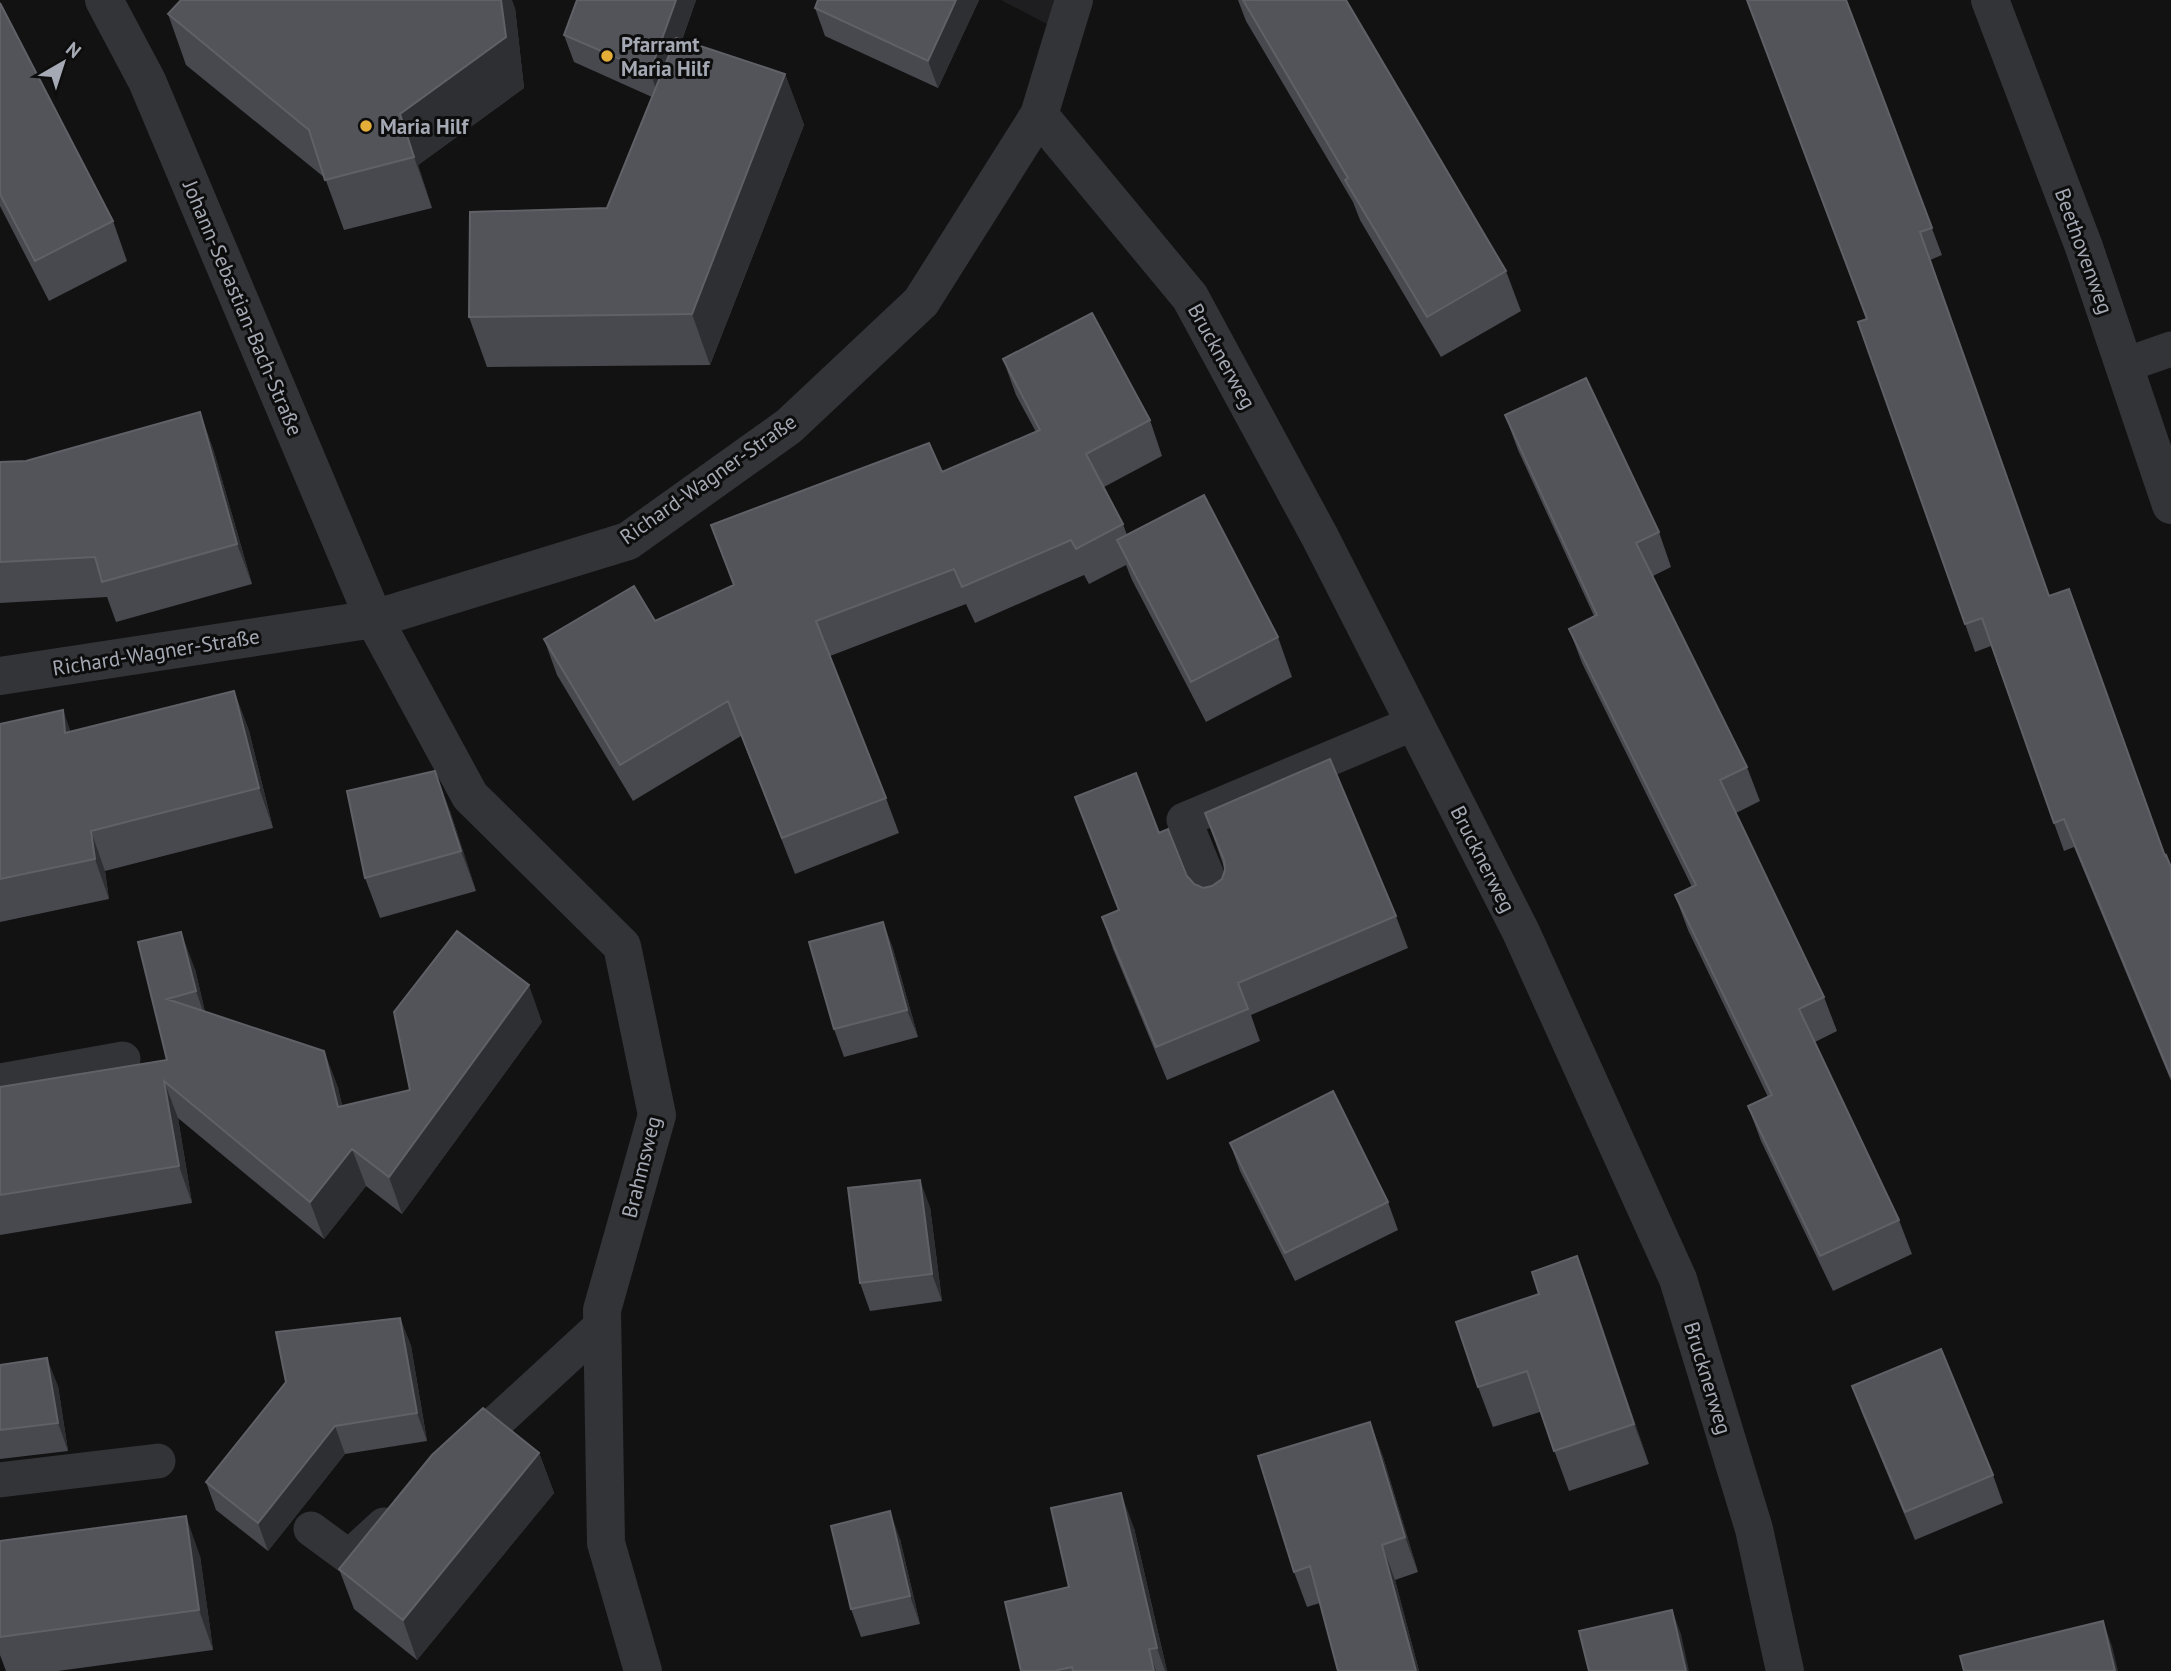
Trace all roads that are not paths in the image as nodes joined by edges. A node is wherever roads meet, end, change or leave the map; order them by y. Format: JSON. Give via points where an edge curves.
{"nodes":[{"id":1,"x":104,"y":0,"type":"edge"},
{"id":2,"x":1074,"y":0,"type":"edge"},
{"id":3,"x":1990,"y":0,"type":"edge"},
{"id":4,"x":1039,"y":115,"type":"junction"},
{"id":5,"x":2171,"y":349,"type":"edge"},
{"id":6,"x":2125,"y":365,"type":"junction"},
{"id":7,"x":2171,"y":505,"type":"edge"},
{"id":8,"x":374,"y":619,"type":"junction"},
{"id":9,"x":0,"y":676,"type":"edge"},
{"id":10,"x":1414,"y":723,"type":"junction"},
{"id":11,"x":1217,"y":900,"type":"edge"},
{"id":12,"x":123,"y":1059,"type":"dead end"},
{"id":13,"x":0,"y":1080,"type":"edge"},
{"id":14,"x":603,"y":1324,"type":"junction"},
{"id":15,"x":158,"y":1461,"type":"dead end"},
{"id":16,"x":440,"y":1473,"type":"edge"},
{"id":17,"x":0,"y":1480,"type":"edge"},
{"id":18,"x":410,"y":1501,"type":"edge"},
{"id":19,"x":311,"y":1529,"type":"dead end"},
{"id":20,"x":643,"y":1671,"type":"edge"},
{"id":21,"x":1785,"y":1671,"type":"edge"}],
"edges":[{"from":1,"to":8,"type":"street","name":"Johann-Sebastian-Bach-Straße","via":[[147,80]]},
{"from":2,"to":4,"type":"street","name":"Richard-Wagner-Straße"},
{"from":3,"to":6,"type":"street","name":"Beethovenweg"},
{"from":4,"to":8,"type":"street","name":"Richard-Wagner-Straße","via":[[921,302],[789,426],[628,541]]},
{"from":4,"to":10,"type":"street","name":"Brucknerweg","via":[[1190,297]]},
{"from":5,"to":6,"type":"lane"},
{"from":6,"to":7,"type":"street","name":"Beethovenweg"},
{"from":8,"to":9,"type":"street","name":"Richard-Wagner-Straße"},
{"from":8,"to":14,"type":"street","name":"Brahmsweg","via":[[470,796],[622,946],[657,1115],[602,1310]]},
{"from":10,"to":11,"type":"lane","via":[[1184,820]]},
{"from":10,"to":21,"type":"street","name":"Brucknerweg","via":[[1521,932],[1678,1279],[1754,1529]]},
{"from":12,"to":13,"type":"lane"},
{"from":14,"to":16,"type":"lane"},
{"from":14,"to":20,"type":"street","name":"Brahmsweg","via":[[606,1543]]},
{"from":15,"to":17,"type":"lane"},
{"from":18,"to":19,"type":"lane","via":[[349,1557]]}]}
